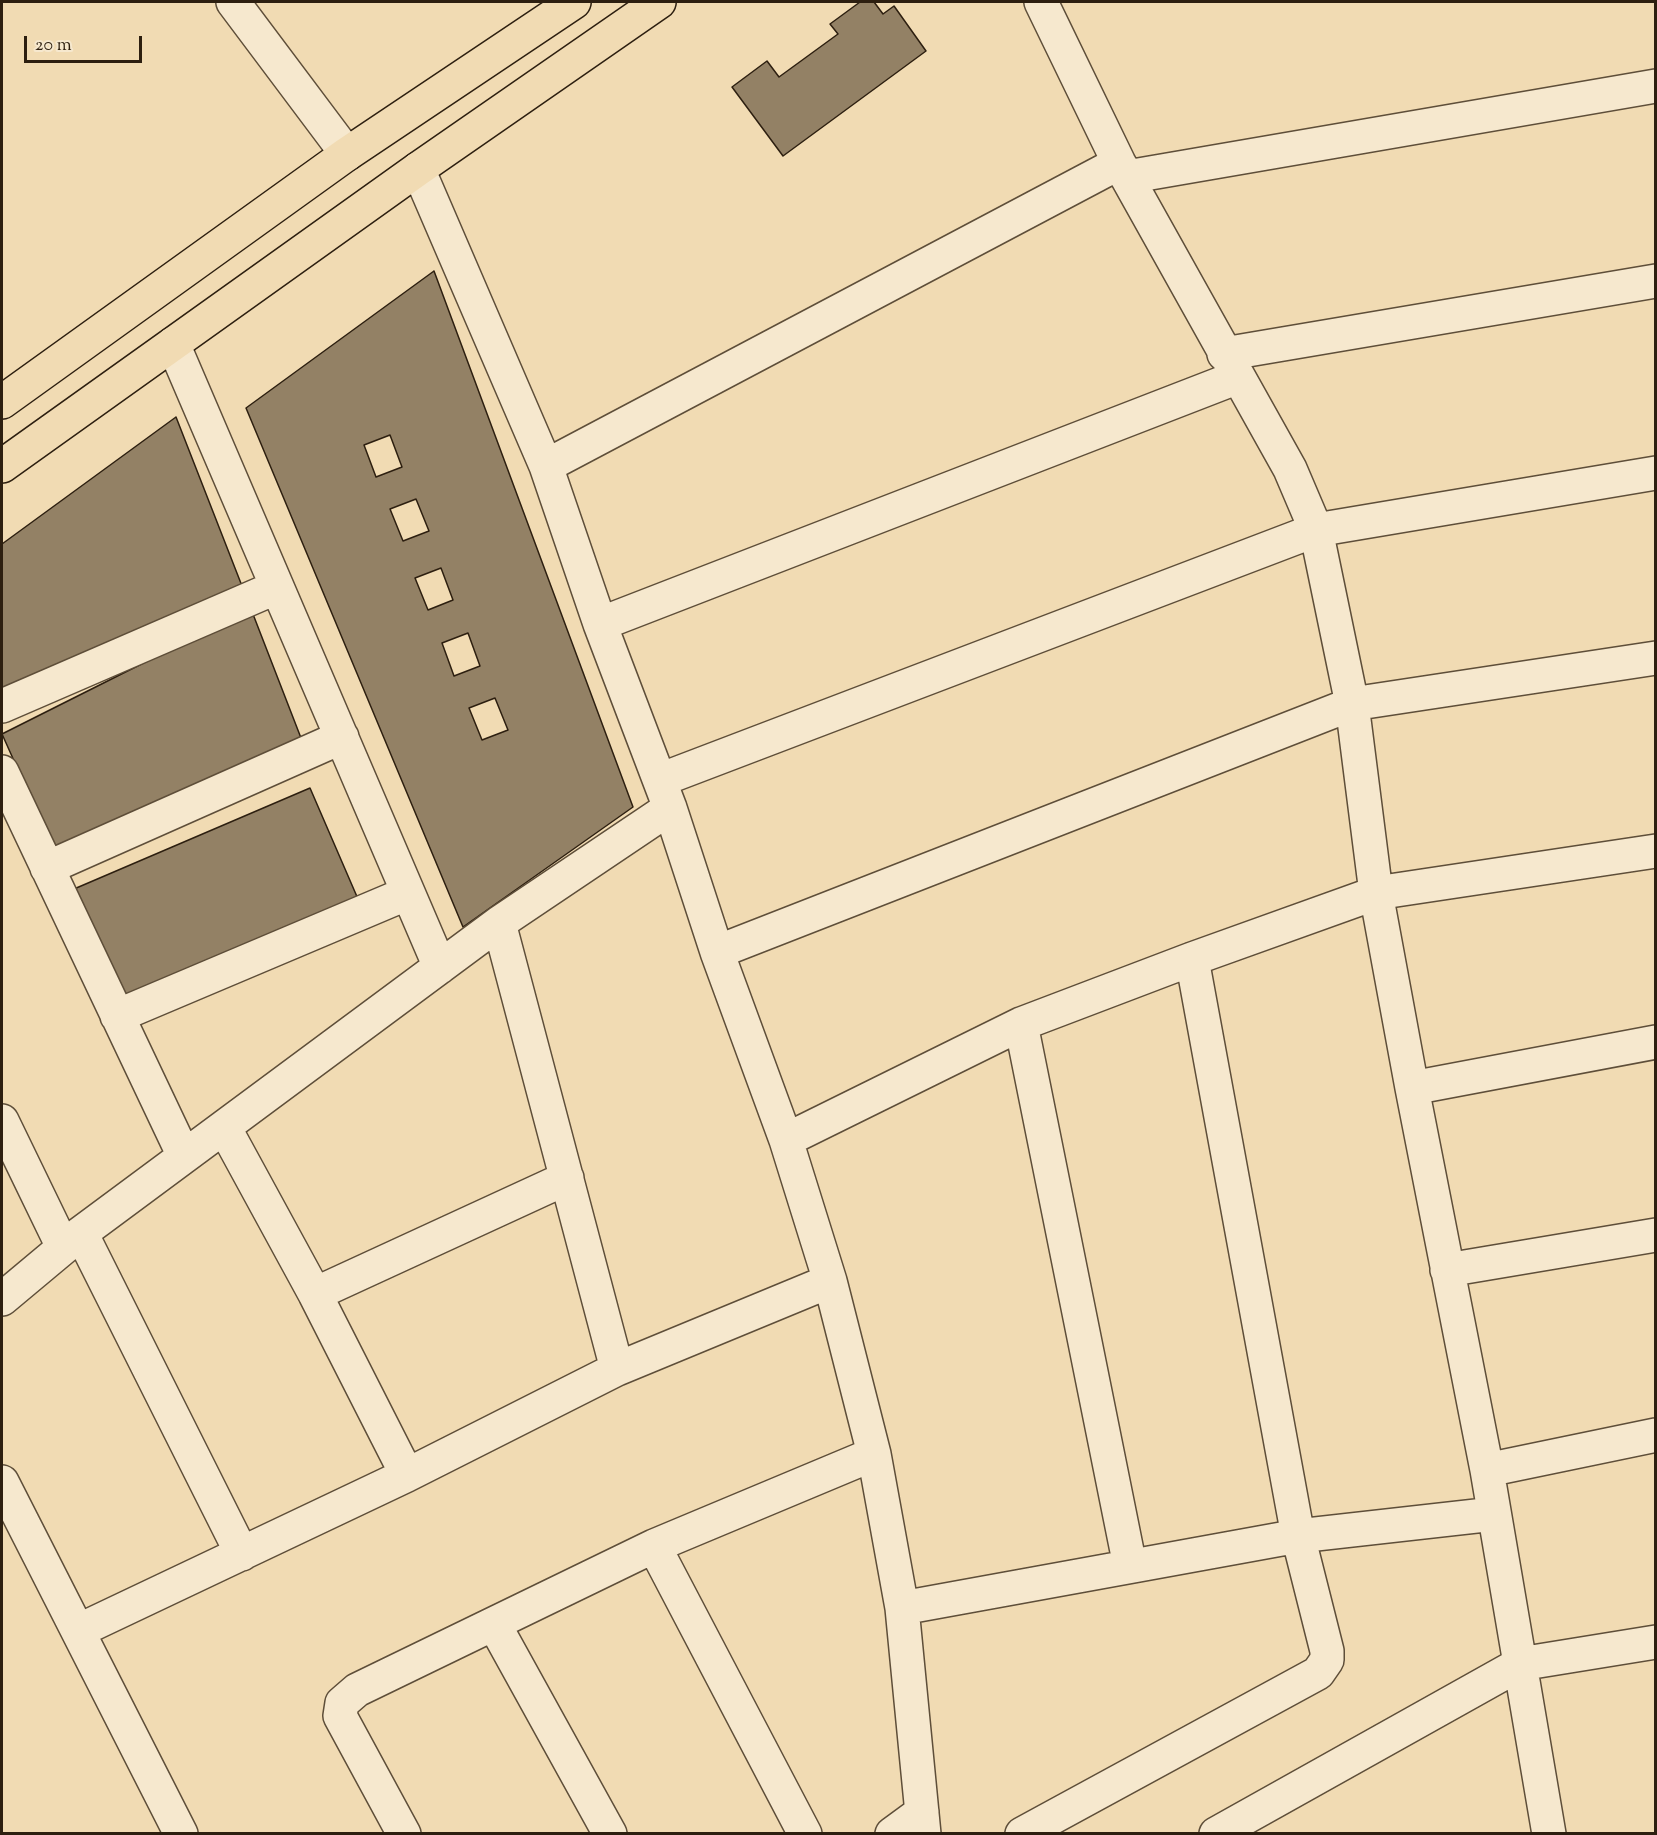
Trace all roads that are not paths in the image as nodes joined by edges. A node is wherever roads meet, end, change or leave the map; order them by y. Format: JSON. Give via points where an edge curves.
{"nodes":[{"id":1,"x":233,"y":2,"type":"edge"},
{"id":2,"x":574,"y":2,"type":"edge"},
{"id":3,"x":659,"y":2,"type":"edge"},
{"id":4,"x":1041,"y":2,"type":"edge"},
{"id":5,"x":1656,"y":86,"type":"edge"},
{"id":6,"x":347,"y":154,"type":"junction"},
{"id":7,"x":418,"y":169,"type":"junction"},
{"id":8,"x":1123,"y":170,"type":"junction"},
{"id":9,"x":1656,"y":281,"type":"edge"},
{"id":10,"x":173,"y":344,"type":"junction"},
{"id":11,"x":1231,"y":366,"type":"junction"},
{"id":12,"x":2,"y":402,"type":"edge"},
{"id":13,"x":2,"y":466,"type":"edge"},
{"id":14,"x":546,"y":466,"type":"junction"},
{"id":15,"x":1656,"y":473,"type":"edge"},
{"id":16,"x":1316,"y":530,"type":"junction"},
{"id":17,"x":277,"y":587,"type":"junction"},
{"id":18,"x":600,"y":624,"type":"junction"},
{"id":19,"x":1656,"y":658,"type":"edge"},
{"id":20,"x":1352,"y":704,"type":"junction"},
{"id":21,"x":2,"y":706,"type":"edge"},
{"id":22,"x":342,"y":737,"type":"junction"},
{"id":23,"x":2,"y":771,"type":"edge"},
{"id":24,"x":665,"y":794,"type":"junction"},
{"id":25,"x":1656,"y":851,"type":"edge"},
{"id":26,"x":47,"y":868,"type":"junction"},
{"id":27,"x":408,"y":893,"type":"junction"},
{"id":28,"x":1377,"y":894,"type":"junction"},
{"id":29,"x":499,"y":922,"type":"junction"},
{"id":30,"x":717,"y":952,"type":"junction"},
{"id":31,"x":1192,"y":959,"type":"junction"},
{"id":32,"x":440,"y":967,"type":"junction"},
{"id":33,"x":117,"y":1016,"type":"junction"},
{"id":34,"x":1021,"y":1024,"type":"junction"},
{"id":35,"x":1656,"y":1042,"type":"edge"},
{"id":36,"x":1412,"y":1088,"type":"junction"},
{"id":37,"x":2,"y":1121,"type":"edge"},
{"id":38,"x":224,"y":1127,"type":"junction"},
{"id":39,"x":786,"y":1140,"type":"junction"},
{"id":40,"x":184,"y":1156,"type":"junction"},
{"id":41,"x":567,"y":1178,"type":"junction"},
{"id":42,"x":1656,"y":1235,"type":"edge"},
{"id":43,"x":72,"y":1240,"type":"junction"},
{"id":44,"x":1447,"y":1270,"type":"junction"},
{"id":45,"x":830,"y":1281,"type":"junction"},
{"id":46,"x":315,"y":1294,"type":"junction"},
{"id":47,"x":2,"y":1299,"type":"edge"},
{"id":48,"x":617,"y":1369,"type":"junction"},
{"id":49,"x":1656,"y":1435,"type":"edge"},
{"id":50,"x":874,"y":1454,"type":"junction"},
{"id":51,"x":1487,"y":1470,"type":"junction"},
{"id":52,"x":407,"y":1475,"type":"junction"},
{"id":53,"x":2,"y":1482,"type":"edge"},
{"id":54,"x":1494,"y":1514,"type":"junction"},
{"id":55,"x":1298,"y":1536,"type":"junction"},
{"id":56,"x":654,"y":1546,"type":"junction"},
{"id":57,"x":242,"y":1554,"type":"junction"},
{"id":58,"x":1130,"y":1566,"type":"junction"},
{"id":59,"x":903,"y":1608,"type":"junction"},
{"id":60,"x":494,"y":1624,"type":"junction"},
{"id":61,"x":78,"y":1631,"type":"junction"},
{"id":62,"x":1656,"y":1642,"type":"edge"},
{"id":63,"x":1520,"y":1664,"type":"junction"},
{"id":64,"x":923,"y":1823,"type":"edge"},
{"id":65,"x":1542,"y":1830,"type":"edge"},
{"id":66,"x":181,"y":1833,"type":"edge"},
{"id":67,"x":404,"y":1833,"type":"edge"},
{"id":68,"x":610,"y":1833,"type":"edge"},
{"id":69,"x":805,"y":1833,"type":"edge"},
{"id":70,"x":892,"y":1833,"type":"edge"},
{"id":71,"x":1022,"y":1833,"type":"edge"},
{"id":72,"x":1216,"y":1833,"type":"edge"}],
"edges":[{"from":1,"to":6,"type":"street"},
{"from":2,"to":6,"type":"main road"},
{"from":3,"to":7,"type":"main road"},
{"from":4,"to":8,"type":"street"},
{"from":5,"to":8,"type":"street"},
{"from":6,"to":12,"type":"main road"},
{"from":7,"to":10,"type":"main road"},
{"from":7,"to":14,"type":"street"},
{"from":8,"to":11,"type":"street"},
{"from":8,"to":14,"type":"street"},
{"from":9,"to":11,"type":"street"},
{"from":10,"to":13,"type":"main road"},
{"from":10,"to":17,"type":"street"},
{"from":11,"to":16,"type":"street","via":[[1290,469]]},
{"from":11,"to":18,"type":"street"},
{"from":14,"to":18,"type":"street"},
{"from":15,"to":16,"type":"street"},
{"from":16,"to":20,"type":"street"},
{"from":16,"to":24,"type":"street"},
{"from":17,"to":21,"type":"street"},
{"from":17,"to":22,"type":"street"},
{"from":18,"to":24,"type":"street"},
{"from":19,"to":20,"type":"street"},
{"from":20,"to":28,"type":"street"},
{"from":20,"to":30,"type":"street"},
{"from":22,"to":26,"type":"street"},
{"from":22,"to":27,"type":"street"},
{"from":23,"to":26,"type":"street"},
{"from":24,"to":29,"type":"street"},
{"from":24,"to":30,"type":"street"},
{"from":25,"to":28,"type":"street"},
{"from":26,"to":33,"type":"street"},
{"from":27,"to":32,"type":"street"},
{"from":27,"to":33,"type":"street"},
{"from":28,"to":31,"type":"street"},
{"from":28,"to":36,"type":"street"},
{"from":29,"to":32,"type":"street"},
{"from":29,"to":41,"type":"street"},
{"from":30,"to":39,"type":"street"},
{"from":31,"to":34,"type":"street"},
{"from":31,"to":55,"type":"street"},
{"from":32,"to":38,"type":"street"},
{"from":33,"to":40,"type":"street"},
{"from":34,"to":39,"type":"street"},
{"from":34,"to":58,"type":"street"},
{"from":35,"to":36,"type":"street"},
{"from":36,"to":44,"type":"street"},
{"from":37,"to":43,"type":"street"},
{"from":38,"to":40,"type":"street"},
{"from":38,"to":46,"type":"street"},
{"from":39,"to":45,"type":"street"},
{"from":40,"to":43,"type":"street"},
{"from":41,"to":46,"type":"street"},
{"from":41,"to":48,"type":"street"},
{"from":42,"to":44,"type":"street"},
{"from":43,"to":47,"type":"street"},
{"from":43,"to":57,"type":"street"},
{"from":44,"to":51,"type":"street"},
{"from":45,"to":48,"type":"street"},
{"from":45,"to":50,"type":"street"},
{"from":46,"to":52,"type":"street"},
{"from":48,"to":52,"type":"street"},
{"from":49,"to":51,"type":"street"},
{"from":50,"to":56,"type":"street"},
{"from":50,"to":59,"type":"street"},
{"from":51,"to":54,"type":"street"},
{"from":52,"to":57,"type":"street"},
{"from":53,"to":61,"type":"street"},
{"from":54,"to":55,"type":"street"},
{"from":54,"to":63,"type":"street"},
{"from":55,"to":58,"type":"street"},
{"from":55,"to":71,"type":"street","via":[[1327,1650],[1328,1660],[1318,1673]]},
{"from":56,"to":60,"type":"street"},
{"from":56,"to":69,"type":"street"},
{"from":57,"to":61,"type":"street"},
{"from":58,"to":59,"type":"street"},
{"from":59,"to":64,"type":"street"},
{"from":60,"to":67,"type":"street","via":[[357,1690],[342,1703],[340,1716],[345,1727]]},
{"from":60,"to":68,"type":"street"},
{"from":61,"to":66,"type":"street"},
{"from":62,"to":63,"type":"street"},
{"from":63,"to":65,"type":"street"},
{"from":63,"to":72,"type":"street"},
{"from":64,"to":70,"type":"street"}]}
